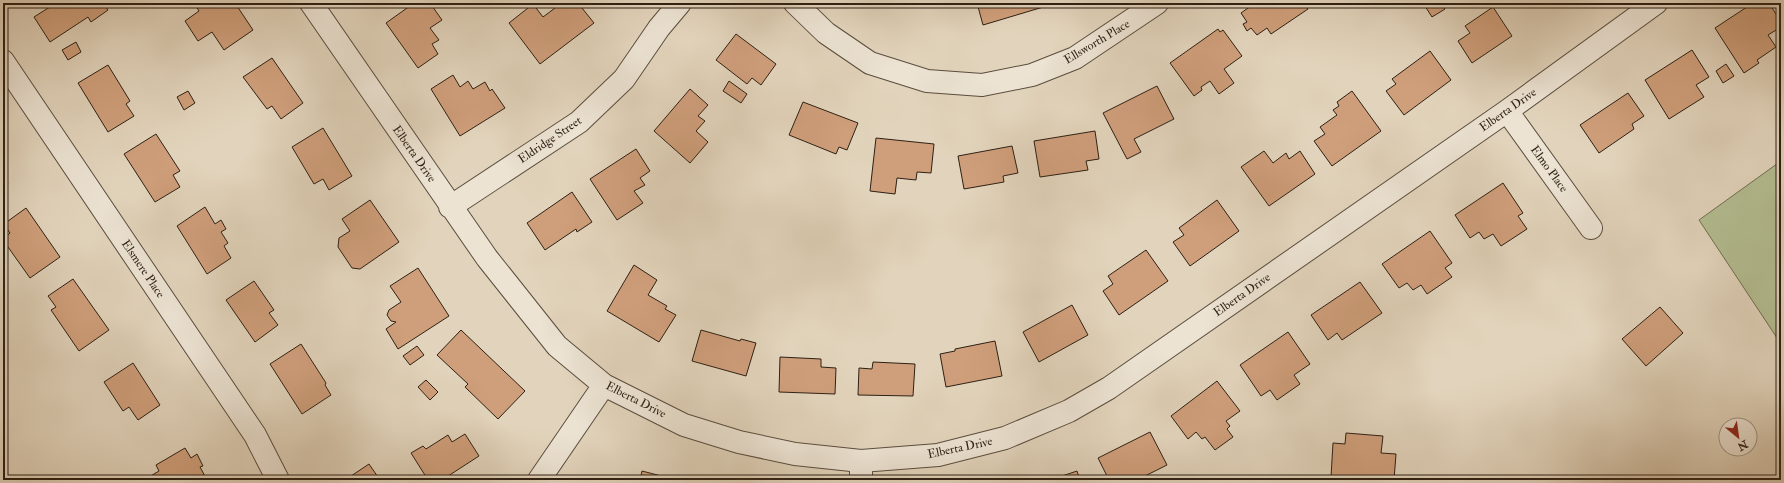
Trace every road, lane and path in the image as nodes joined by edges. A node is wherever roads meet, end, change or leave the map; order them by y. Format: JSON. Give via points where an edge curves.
{"nodes":[{"id":1,"x":311,"y":3,"type":"edge"},
{"id":2,"x":680,"y":3,"type":"edge"},
{"id":3,"x":795,"y":3,"type":"edge"},
{"id":4,"x":1157,"y":3,"type":"edge"},
{"id":5,"x":1656,"y":3,"type":"edge"},
{"id":6,"x":3,"y":62,"type":"edge"},
{"id":7,"x":1507,"y":111,"type":"junction"},
{"id":8,"x":450,"y":206,"type":"junction"},
{"id":9,"x":1591,"y":228,"type":"dead end"},
{"id":10,"x":604,"y":385,"type":"junction"},
{"id":11,"x":861,"y":471,"type":"edge"},
{"id":12,"x":278,"y":480,"type":"edge"},
{"id":13,"x":539,"y":480,"type":"edge"}],
"edges":[{"from":1,"to":8,"type":"street","name":"Elberta Drive"},
{"from":2,"to":8,"type":"street","name":"Eldridge Street","via":[[659,28],[624,79],[578,122]]},
{"from":3,"to":4,"type":"street","name":"Ellsworth Place","via":[[826,33],[870,63],[927,81],[982,85],[1032,75],[1075,58]]},
{"from":5,"to":7,"type":"street","name":"Elberta Drive"},
{"from":6,"to":12,"type":"street","name":"Elsmere Place","via":[[255,435]]},
{"from":7,"to":9,"type":"street","name":"Elmo Place"},
{"from":7,"to":11,"type":"street","name":"Elberta Drive","via":[[1109,388],[1069,411],[1005,438]]},
{"from":8,"to":10,"type":"street","name":"Elberta Drive","via":[[487,258],[558,346]]},
{"from":10,"to":11,"type":"street","name":"Elberta Drive","via":[[684,425],[739,442]]},
{"from":10,"to":13,"type":"street"}]}
